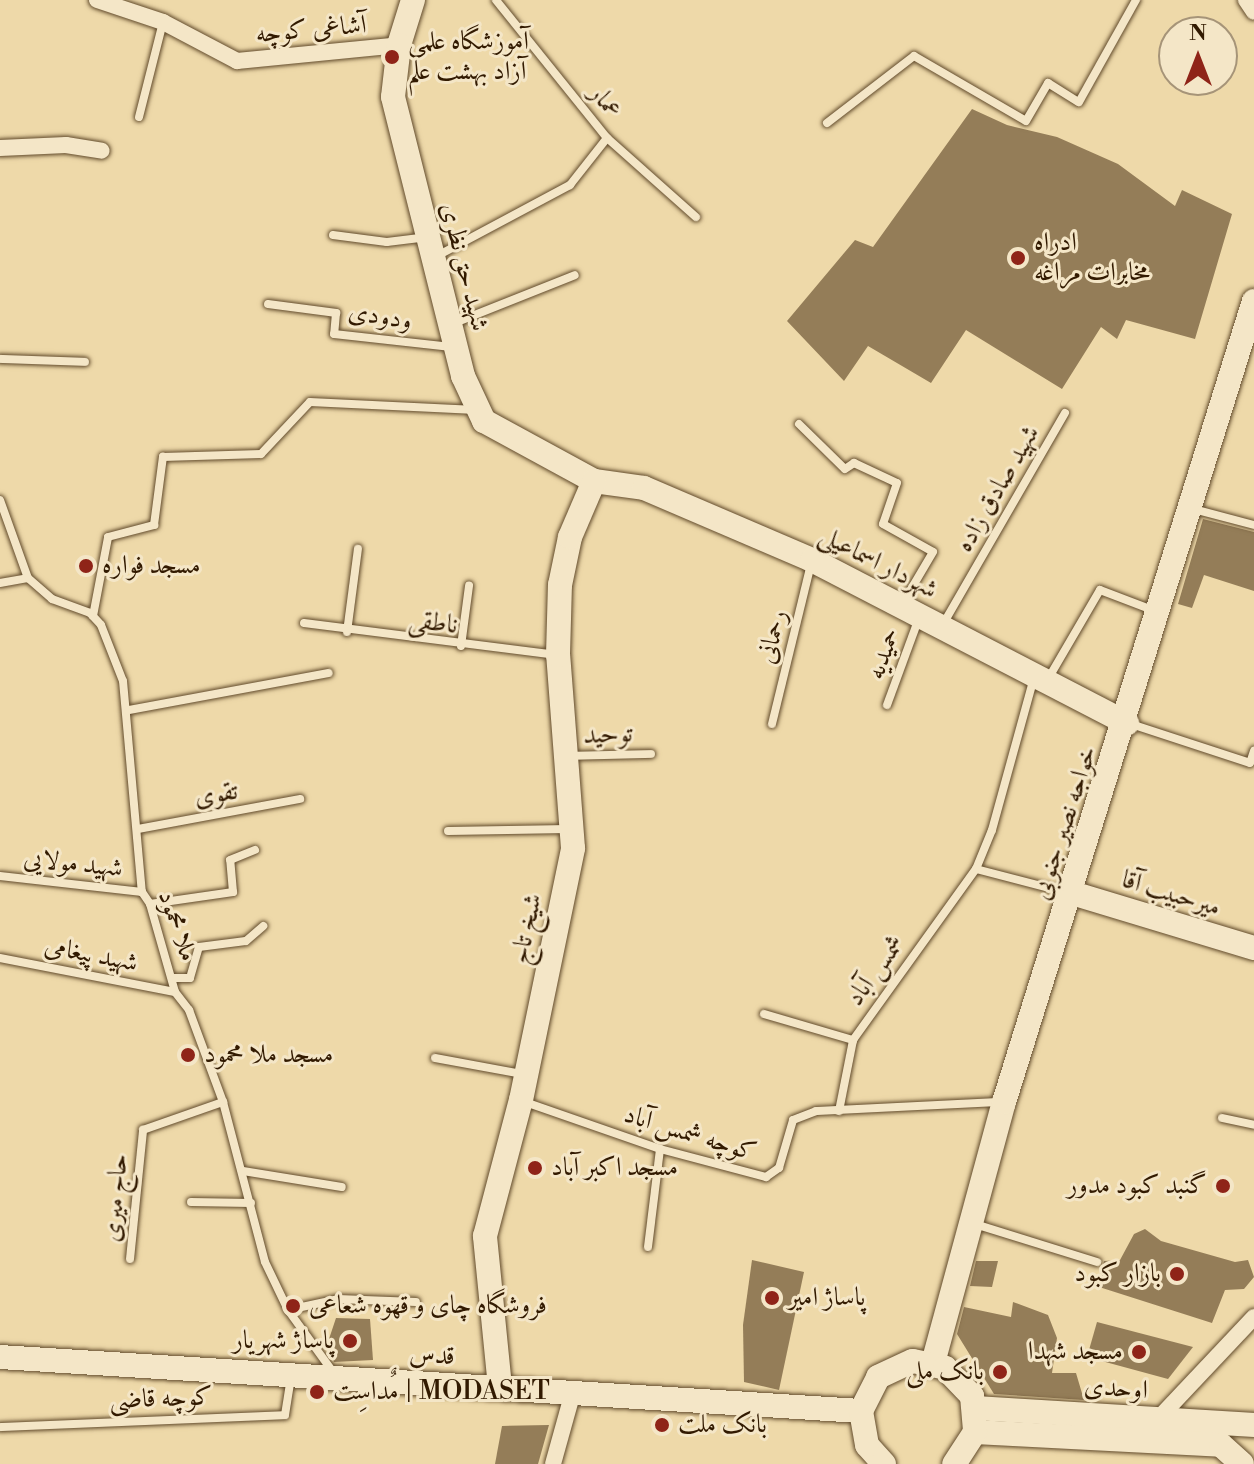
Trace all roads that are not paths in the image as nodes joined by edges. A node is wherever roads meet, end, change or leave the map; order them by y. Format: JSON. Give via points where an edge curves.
{"nodes":[{"id":1,"x":97,"y":0,"type":"edge"},
{"id":2,"x":413,"y":0,"type":"edge"},
{"id":3,"x":496,"y":0,"type":"edge"},
{"id":4,"x":1136,"y":0,"type":"edge"},
{"id":5,"x":1246,"y":0,"type":"edge"},
{"id":6,"x":1254,"y":12,"type":"edge"},
{"id":7,"x":163,"y":22,"type":"junction"},
{"id":8,"x":399,"y":45,"type":"junction"},
{"id":9,"x":139,"y":117,"type":"dead end"},
{"id":10,"x":827,"y":123,"type":"dead end"},
{"id":11,"x":607,"y":138,"type":"junction"},
{"id":12,"x":0,"y":148,"type":"edge"},
{"id":13,"x":102,"y":151,"type":"dead end"},
{"id":14,"x":696,"y":217,"type":"dead end"},
{"id":15,"x":333,"y":235,"type":"dead end"},
{"id":16,"x":431,"y":247,"type":"junction"},
{"id":17,"x":575,"y":275,"type":"dead end"},
{"id":18,"x":1254,"y":301,"type":"edge"},
{"id":19,"x":268,"y":304,"type":"dead end"},
{"id":20,"x":454,"y":336,"type":"junction"},
{"id":21,"x":1248,"y":342,"type":"edge"},
{"id":22,"x":0,"y":359,"type":"edge"},
{"id":23,"x":85,"y":362,"type":"dead end"},
{"id":24,"x":477,"y":410,"type":"junction"},
{"id":25,"x":1065,"y":413,"type":"dead end"},
{"id":26,"x":799,"y":424,"type":"dead end"},
{"id":27,"x":594,"y":481,"type":"junction"},
{"id":28,"x":0,"y":500,"type":"edge"},
{"id":29,"x":1192,"y":509,"type":"junction"},
{"id":30,"x":1254,"y":525,"type":"edge"},
{"id":31,"x":358,"y":549,"type":"dead end"},
{"id":32,"x":812,"y":560,"type":"junction"},
{"id":33,"x":28,"y":578,"type":"junction"},
{"id":34,"x":0,"y":583,"type":"edge"},
{"id":35,"x":469,"y":586,"type":"dead end"},
{"id":36,"x":910,"y":612,"type":"junction"},
{"id":37,"x":1159,"y":613,"type":"junction"},
{"id":38,"x":93,"y":616,"type":"junction"},
{"id":39,"x":304,"y":623,"type":"dead end"},
{"id":40,"x":942,"y":627,"type":"junction"},
{"id":41,"x":347,"y":632,"type":"junction"},
{"id":42,"x":461,"y":646,"type":"junction"},
{"id":43,"x":558,"y":655,"type":"junction"},
{"id":44,"x":329,"y":673,"type":"dead end"},
{"id":45,"x":1041,"y":676,"type":"junction"},
{"id":46,"x":887,"y":705,"type":"dead end"},
{"id":47,"x":129,"y":710,"type":"junction"},
{"id":48,"x":1127,"y":723,"type":"junction"},
{"id":49,"x":772,"y":724,"type":"dead end"},
{"id":50,"x":1254,"y":751,"type":"edge"},
{"id":51,"x":651,"y":754,"type":"dead end"},
{"id":52,"x":567,"y":756,"type":"junction"},
{"id":53,"x":300,"y":799,"type":"dead end"},
{"id":54,"x":138,"y":829,"type":"junction"},
{"id":55,"x":573,"y":829,"type":"junction"},
{"id":56,"x":448,"y":831,"type":"dead end"},
{"id":57,"x":255,"y":850,"type":"dead end"},
{"id":58,"x":976,"y":869,"type":"junction"},
{"id":59,"x":0,"y":876,"type":"edge"},
{"id":60,"x":142,"y":892,"type":"junction"},
{"id":61,"x":1072,"y":893,"type":"junction"},
{"id":62,"x":150,"y":904,"type":"junction"},
{"id":63,"x":263,"y":926,"type":"dead end"},
{"id":64,"x":1254,"y":948,"type":"edge"},
{"id":65,"x":0,"y":958,"type":"edge"},
{"id":66,"x":174,"y":978,"type":"junction"},
{"id":67,"x":175,"y":992,"type":"junction"},
{"id":68,"x":764,"y":1014,"type":"dead end"},
{"id":69,"x":853,"y":1040,"type":"junction"},
{"id":70,"x":435,"y":1058,"type":"dead end"},
{"id":71,"x":526,"y":1075,"type":"junction"},
{"id":72,"x":521,"y":1100,"type":"junction"},
{"id":73,"x":223,"y":1102,"type":"junction"},
{"id":74,"x":1004,"y":1102,"type":"junction"},
{"id":75,"x":839,"y":1111,"type":"junction"},
{"id":76,"x":1222,"y":1118,"type":"dead end"},
{"id":77,"x":1254,"y":1125,"type":"edge"},
{"id":78,"x":660,"y":1149,"type":"junction"},
{"id":79,"x":243,"y":1171,"type":"junction"},
{"id":80,"x":342,"y":1187,"type":"dead end"},
{"id":81,"x":191,"y":1202,"type":"dead end"},
{"id":82,"x":251,"y":1203,"type":"junction"},
{"id":83,"x":974,"y":1224,"type":"junction"},
{"id":84,"x":648,"y":1247,"type":"dead end"},
{"id":85,"x":130,"y":1259,"type":"dead end"},
{"id":86,"x":1097,"y":1262,"type":"dead end"},
{"id":87,"x":416,"y":1302,"type":"dead end"},
{"id":88,"x":288,"y":1310,"type":"junction"},
{"id":89,"x":1254,"y":1317,"type":"edge"},
{"id":90,"x":0,"y":1357,"type":"edge"},
{"id":91,"x":933,"y":1363,"type":"junction"},
{"id":92,"x":291,"y":1376,"type":"junction"},
{"id":93,"x":338,"y":1379,"type":"junction"},
{"id":94,"x":500,"y":1387,"type":"junction"},
{"id":95,"x":573,"y":1392,"type":"junction"},
{"id":96,"x":861,"y":1411,"type":"junction"},
{"id":97,"x":1158,"y":1419,"type":"junction"},
{"id":98,"x":975,"y":1420,"type":"junction"},
{"id":99,"x":1254,"y":1425,"type":"edge"},
{"id":100,"x":0,"y":1427,"type":"edge"},
{"id":101,"x":553,"y":1464,"type":"edge"},
{"id":102,"x":884,"y":1464,"type":"edge"},
{"id":103,"x":954,"y":1464,"type":"edge"},
{"id":104,"x":1242,"y":1464,"type":"edge"}],
"edges":[{"from":1,"to":7,"type":"street","name":"آشاغی کوچه"},
{"from":2,"to":8,"type":"street","name":"شهید حق نظری"},
{"from":3,"to":11,"type":"lane","name":"عمار"},
{"from":4,"to":10,"type":"lane","via":[[1079,102],[1048,83],[1026,121],[914,56]]},
{"from":5,"to":6,"type":"street"},
{"from":7,"to":8,"type":"street","name":"آشاغی کوچه","via":[[237,61]]},
{"from":7,"to":9,"type":"lane"},
{"from":8,"to":16,"type":"street","name":"شهید حق نظری","via":[[393,97]]},
{"from":11,"to":14,"type":"lane","name":"عمار"},
{"from":11,"to":16,"type":"lane","via":[[570,185]]},
{"from":12,"to":13,"type":"street","via":[[66,145]]},
{"from":15,"to":16,"type":"lane"},
{"from":16,"to":20,"type":"street","name":"شهید حق نظری"},
{"from":17,"to":20,"type":"lane"},
{"from":18,"to":21,"type":"street","name":"خواجه نصیر جنوبی"},
{"from":19,"to":20,"type":"lane","name":"ودودی","via":[[336,313],[334,334]]},
{"from":20,"to":24,"type":"street","name":"شهید حق نظری"},
{"from":21,"to":29,"type":"street","name":"خواجه نصیر جنوبی"},
{"from":22,"to":23,"type":"lane"},
{"from":24,"to":27,"type":"street","name":"شهید حق نظری","via":[[504,436]]},
{"from":24,"to":38,"type":"lane","via":[[310,402],[261,454],[163,457],[154,525],[108,537]]},
{"from":25,"to":40,"type":"lane","name":"شهید صادق زاده"},
{"from":26,"to":36,"type":"lane","name":"حمیدیه","via":[[845,469],[854,463],[897,483],[883,524],[933,552]]},
{"from":27,"to":32,"type":"street","name":"شهردار اسماعیلی","via":[[644,488]]},
{"from":27,"to":43,"type":"street","name":"شیخ تاج","via":[[570,537],[562,573]]},
{"from":28,"to":33,"type":"lane"},
{"from":29,"to":30,"type":"lane"},
{"from":29,"to":37,"type":"street","name":"خواجه نصیر جنوبی"},
{"from":31,"to":41,"type":"lane"},
{"from":32,"to":36,"type":"street","name":"شهردار اسماعیلی"},
{"from":32,"to":49,"type":"lane","name":"رحمانی"},
{"from":33,"to":34,"type":"lane"},
{"from":33,"to":38,"type":"lane","via":[[52,599]]},
{"from":35,"to":42,"type":"lane"},
{"from":36,"to":40,"type":"street","name":"شهردار اسماعیلی"},
{"from":36,"to":46,"type":"lane","name":"حمیدیه"},
{"from":37,"to":45,"type":"lane","name":"شمس آباد","via":[[1100,590]]},
{"from":37,"to":48,"type":"street","name":"خواجه نصیر جنوبی"},
{"from":38,"to":47,"type":"lane","name":"ملا محمود","via":[[118,667]]},
{"from":39,"to":41,"type":"lane","name":"ناطقی"},
{"from":40,"to":45,"type":"street","name":"شهردار اسماعیلی"},
{"from":41,"to":42,"type":"lane","name":"ناطقی"},
{"from":42,"to":43,"type":"lane","name":"ناطقی"},
{"from":43,"to":52,"type":"street","name":"شیخ تاج"},
{"from":44,"to":47,"type":"lane"},
{"from":45,"to":48,"type":"street","name":"شهردار اسماعیلی"},
{"from":45,"to":58,"type":"lane","name":"شمس آباد"},
{"from":47,"to":54,"type":"lane","name":"ملا محمود"},
{"from":48,"to":50,"type":"lane","via":[[1250,763]]},
{"from":48,"to":61,"type":"street","name":"خواجه نصیر جنوبی"},
{"from":51,"to":52,"type":"lane","name":"توحید"},
{"from":52,"to":55,"type":"street","name":"شیخ تاج"},
{"from":53,"to":54,"type":"lane","name":"تقوی"},
{"from":54,"to":60,"type":"lane","name":"ملا محمود"},
{"from":55,"to":56,"type":"lane"},
{"from":55,"to":71,"type":"street","name":"شیخ تاج"},
{"from":57,"to":62,"type":"lane","via":[[230,860],[233,892]]},
{"from":58,"to":61,"type":"lane"},
{"from":58,"to":69,"type":"lane","name":"شمس آباد"},
{"from":59,"to":60,"type":"lane","name":"شهید مولایی"},
{"from":60,"to":62,"type":"lane","name":"ملا محمود"},
{"from":61,"to":64,"type":"street","name":"میرحبیب آقا"},
{"from":61,"to":74,"type":"street","name":"خواجه نصیر جنوبی"},
{"from":62,"to":66,"type":"lane","name":"ملا محمود"},
{"from":63,"to":66,"type":"lane","via":[[246,941],[199,947],[190,978]]},
{"from":65,"to":67,"type":"lane","name":"شهید پیغامی"},
{"from":66,"to":67,"type":"lane","name":"ملا محمود"},
{"from":67,"to":73,"type":"lane","name":"ملا محمود","via":[[189,1010]]},
{"from":68,"to":69,"type":"lane","via":[[796,1019]]},
{"from":69,"to":75,"type":"lane","name":"شمس آباد"},
{"from":70,"to":71,"type":"lane"},
{"from":71,"to":72,"type":"street","name":"شیخ تاج"},
{"from":72,"to":78,"type":"lane","name":"کوچه شمس آباد"},
{"from":72,"to":94,"type":"street","name":"شیخ تاج","via":[[485,1236]]},
{"from":73,"to":79,"type":"lane","name":"ملا محمود"},
{"from":73,"to":85,"type":"lane","name":"حاج میری","via":[[143,1130]]},
{"from":74,"to":75,"type":"lane","name":"کوچه شمس آباد"},
{"from":74,"to":83,"type":"street","name":"خواجه نصیر جنوبی"},
{"from":75,"to":78,"type":"lane","name":"کوچه شمس آباد","via":[[816,1111],[793,1120],[779,1168],[766,1177]]},
{"from":76,"to":77,"type":"lane"},
{"from":78,"to":84,"type":"lane"},
{"from":79,"to":80,"type":"lane"},
{"from":79,"to":82,"type":"lane","name":"ملا محمود"},
{"from":81,"to":82,"type":"lane"},
{"from":82,"to":88,"type":"lane","name":"ملا محمود","via":[[265,1262]]},
{"from":83,"to":86,"type":"lane"},
{"from":83,"to":91,"type":"street","name":"خواجه نصیر جنوبی"},
{"from":87,"to":88,"type":"lane","via":[[338,1299]]},
{"from":88,"to":93,"type":"lane","name":"ملا محمود"},
{"from":89,"to":97,"type":"street"},
{"from":90,"to":92,"type":"street","name":"قدس"},
{"from":91,"to":96,"type":"street","via":[[913,1361],[886,1371],[867,1392]]},
{"from":91,"to":98,"type":"street","via":[[956,1375]]},
{"from":92,"to":93,"type":"street","name":"قدس"},
{"from":92,"to":100,"type":"lane","name":"کوچه قاضی","via":[[285,1415]]},
{"from":93,"to":94,"type":"street","name":"قدس"},
{"from":94,"to":95,"type":"street","name":"قدس"},
{"from":95,"to":96,"type":"street","name":"قدس"},
{"from":95,"to":101,"type":"street"},
{"from":96,"to":102,"type":"street","via":[[867,1445]]},
{"from":97,"to":98,"type":"street","name":"اوحدی"},
{"from":97,"to":99,"type":"street","name":"اوحدی"},
{"from":98,"to":103,"type":"street"},
{"from":98,"to":104,"type":"street","name":"اوحدی","via":[[1221,1445]]}]}
